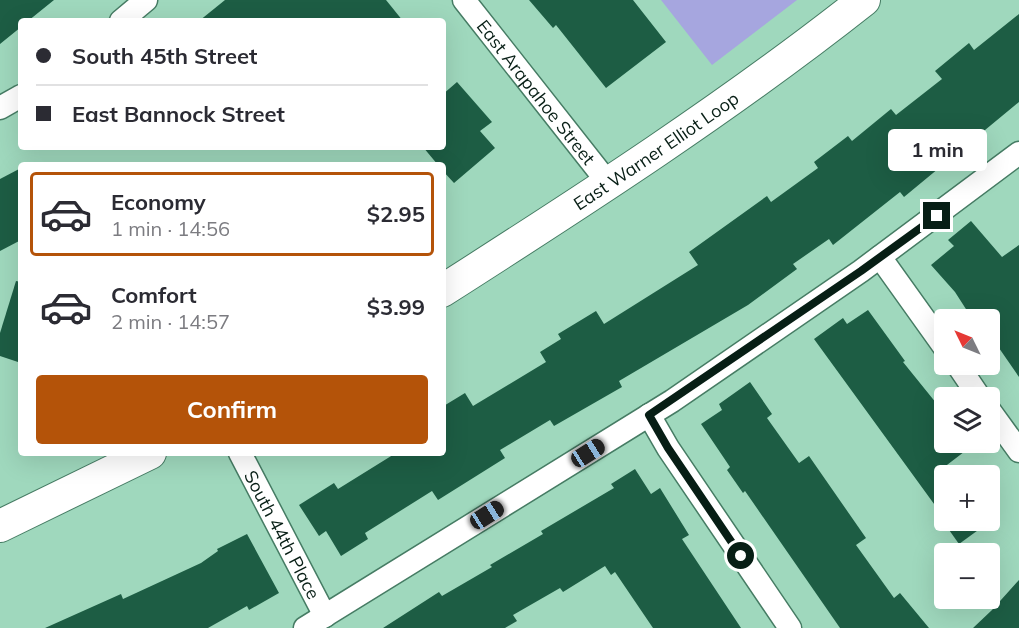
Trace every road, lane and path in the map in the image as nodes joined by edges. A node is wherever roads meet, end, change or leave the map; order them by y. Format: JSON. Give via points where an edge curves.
{"nodes":[{"id":1,"x":464,"y":0,"type":"edge"},
{"id":2,"x":864,"y":0,"type":"edge"},
{"id":3,"x":18,"y":98,"type":"edge"},
{"id":4,"x":0,"y":108,"type":"edge"},
{"id":5,"x":1019,"y":153,"type":"edge"},
{"id":6,"x":609,"y":184,"type":"junction"},
{"id":7,"x":880,"y":257,"type":"junction"},
{"id":8,"x":446,"y":288,"type":"edge"},
{"id":9,"x":934,"y":333,"type":"edge"},
{"id":10,"x":649,"y":415,"type":"junction"},
{"id":11,"x":1000,"y":425,"type":"edge"},
{"id":12,"x":1019,"y":451,"type":"edge"},
{"id":13,"x":144,"y":456,"type":"edge"},
{"id":14,"x":242,"y":456,"type":"edge"},
{"id":15,"x":0,"y":526,"type":"edge"},
{"id":16,"x":325,"y":616,"type":"junction"},
{"id":17,"x":305,"y":628,"type":"edge"},
{"id":18,"x":790,"y":628,"type":"edge"}],
"edges":[{"from":1,"to":6,"type":"street","name":"East Arapahoe Street"},
{"from":2,"to":6,"type":"main road","name":"East Warner Elliot Loop","via":[[783,64]]},
{"from":3,"to":4,"type":"street"},
{"from":5,"to":7,"type":"street"},
{"from":6,"to":8,"type":"main road","name":"East Warner Elliot Loop"},
{"from":7,"to":9,"type":"street"},
{"from":7,"to":10,"type":"street"},
{"from":10,"to":16,"type":"street"},
{"from":10,"to":18,"type":"street"},
{"from":11,"to":12,"type":"street"},
{"from":13,"to":15,"type":"main road"},
{"from":14,"to":16,"type":"street","name":"South 44th Place"},
{"from":16,"to":17,"type":"street"}]}
